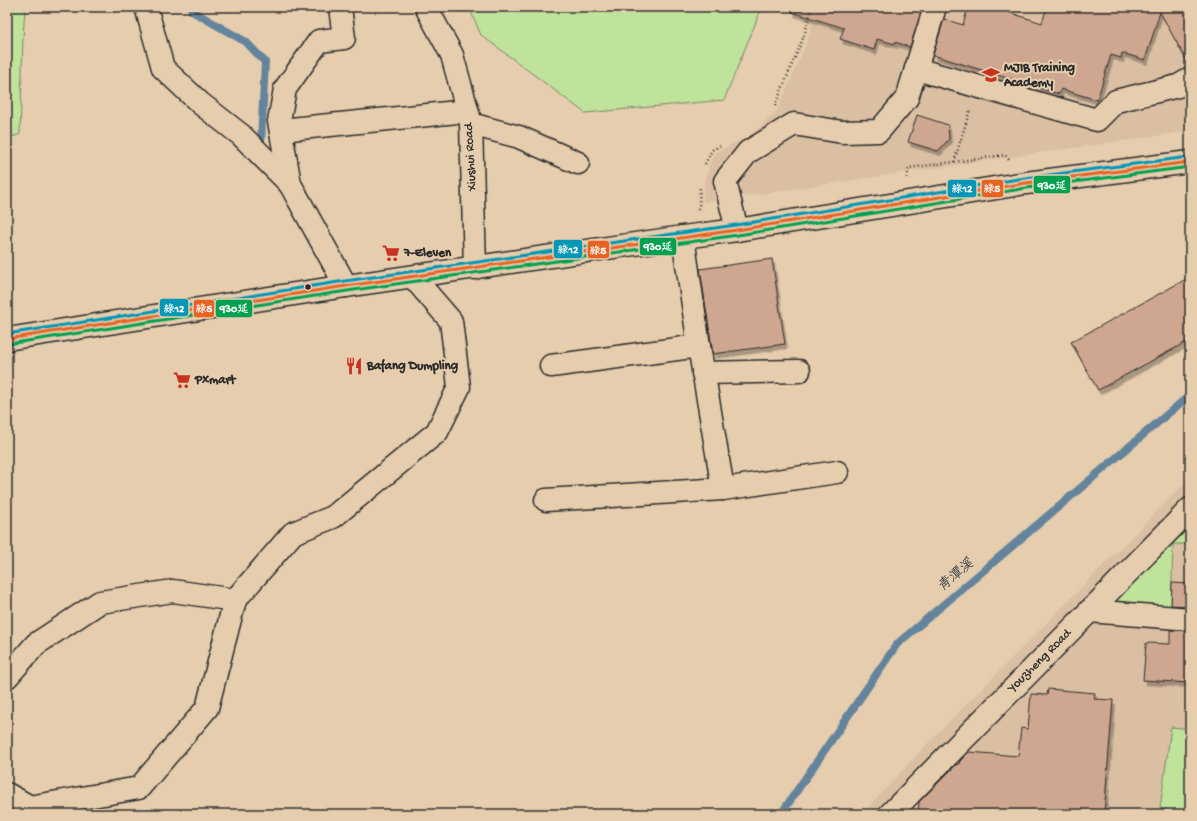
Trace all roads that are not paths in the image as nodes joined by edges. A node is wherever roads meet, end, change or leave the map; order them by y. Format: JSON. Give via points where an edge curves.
{"nodes":[{"id":1,"x":146,"y":7,"type":"edge"},
{"id":2,"x":340,"y":7,"type":"edge"},
{"id":3,"x":426,"y":7,"type":"edge"},
{"id":4,"x":935,"y":7,"type":"edge"},
{"id":5,"x":916,"y":69,"type":"junction"},
{"id":6,"x":1190,"y":79,"type":"edge"},
{"id":7,"x":469,"y":118,"type":"junction"},
{"id":8,"x":281,"y":130,"type":"junction"},
{"id":9,"x":1190,"y":162,"type":"edge"},
{"id":10,"x":578,"y":164,"type":"dead end"},
{"id":11,"x":290,"y":184,"type":"junction"},
{"id":12,"x":737,"y":230,"type":"junction"},
{"id":13,"x":683,"y":236,"type":"junction"},
{"id":14,"x":475,"y":268,"type":"junction"},
{"id":15,"x":413,"y":277,"type":"junction"},
{"id":16,"x":346,"y":286,"type":"junction"},
{"id":17,"x":7,"y":339,"type":"edge"},
{"id":18,"x":699,"y":346,"type":"junction"},
{"id":19,"x":551,"y":366,"type":"dead end"},
{"id":20,"x":799,"y":371,"type":"dead end"},
{"id":21,"x":703,"y":373,"type":"junction"},
{"id":22,"x":837,"y":472,"type":"dead end"},
{"id":23,"x":723,"y":489,"type":"junction"},
{"id":24,"x":546,"y":500,"type":"dead end"},
{"id":25,"x":1190,"y":509,"type":"edge"},
{"id":26,"x":235,"y":600,"type":"junction"},
{"id":27,"x":1089,"y":611,"type":"junction"},
{"id":28,"x":1190,"y":619,"type":"edge"},
{"id":29,"x":7,"y":677,"type":"edge"},
{"id":30,"x":7,"y":794,"type":"edge"},
{"id":31,"x":36,"y":810,"type":"edge"},
{"id":32,"x":890,"y":814,"type":"edge"}],
"edges":[{"from":1,"to":11,"type":"main road","via":[[163,68],[200,103],[241,135]]},
{"from":2,"to":8,"type":"main road","via":[[344,38],[319,41],[285,89],[279,121]]},
{"from":3,"to":7,"type":"main road","name":"Xiushui Road","via":[[452,55]]},
{"from":4,"to":5,"type":"main road"},
{"from":5,"to":6,"type":"main road","via":[[1098,120],[1116,101],[1178,86]]},
{"from":5,"to":12,"type":"main road","via":[[907,98],[879,131],[842,132],[794,124],[748,152],[725,181]]},
{"from":7,"to":8,"type":"main road"},
{"from":7,"to":10,"type":"main road"},
{"from":7,"to":14,"type":"main road","name":"Xiushui Road"},
{"from":8,"to":11,"type":"main road"},
{"from":9,"to":12,"type":"main road","via":[[1026,183]]},
{"from":11,"to":16,"type":"main road"},
{"from":12,"to":13,"type":"main road"},
{"from":13,"to":14,"type":"main road"},
{"from":13,"to":18,"type":"main road"},
{"from":14,"to":15,"type":"main road"},
{"from":15,"to":16,"type":"main road"},
{"from":15,"to":26,"type":"main road","via":[[451,321],[459,386],[437,432],[333,517],[293,534]]},
{"from":16,"to":17,"type":"main road"},
{"from":18,"to":19,"type":"main road"},
{"from":18,"to":21,"type":"main road"},
{"from":20,"to":21,"type":"main road"},
{"from":21,"to":23,"type":"main road"},
{"from":22,"to":23,"type":"main road"},
{"from":23,"to":24,"type":"main road"},
{"from":25,"to":27,"type":"main road","name":"Youzheng Road"},
{"from":26,"to":29,"type":"main road","via":[[173,591],[100,602],[36,644]]},
{"from":26,"to":31,"type":"main road","via":[[207,708],[140,788]]},
{"from":27,"to":28,"type":"main road"},
{"from":27,"to":32,"type":"main road","name":"Youzheng Road"},
{"from":30,"to":31,"type":"main road"}]}
